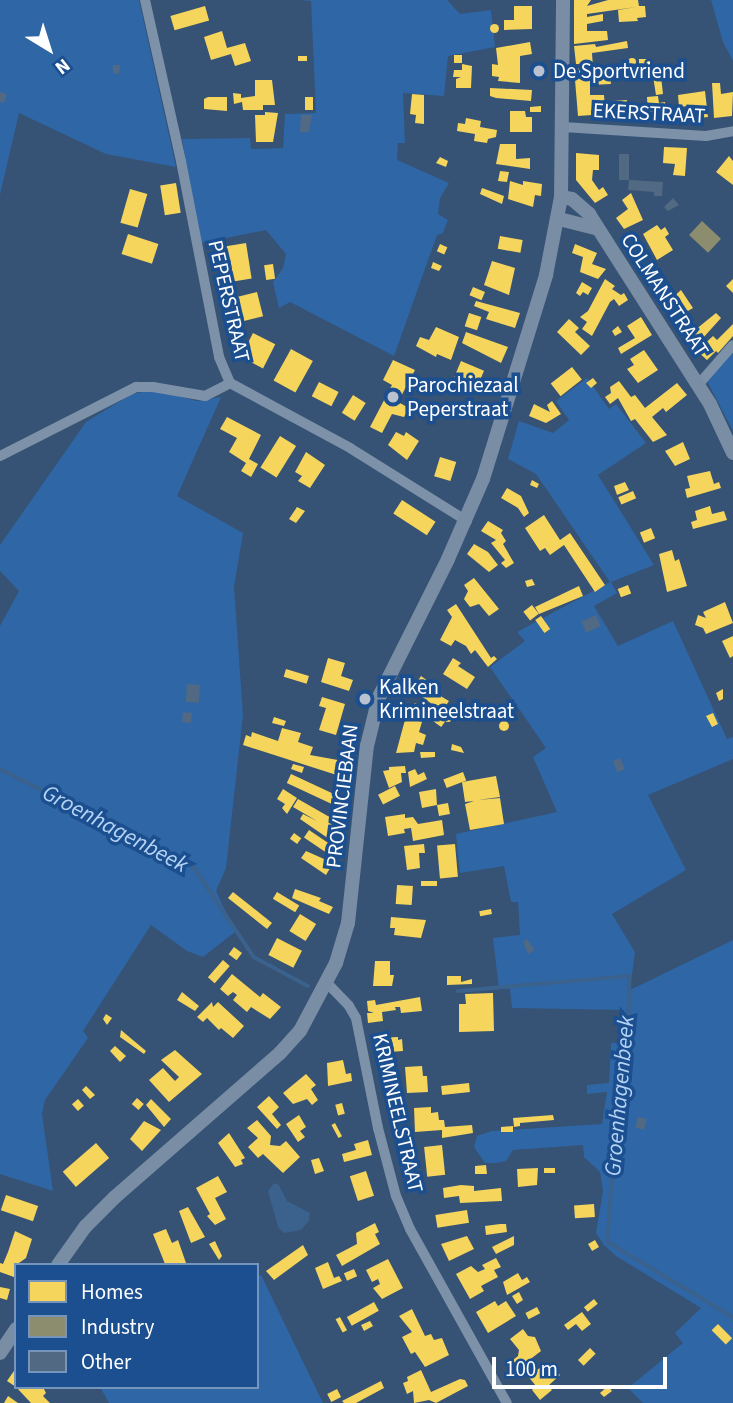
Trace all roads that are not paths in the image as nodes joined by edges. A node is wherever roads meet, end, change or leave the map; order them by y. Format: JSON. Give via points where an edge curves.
{"nodes":[{"id":1,"x":145,"y":0,"type":"edge"},
{"id":2,"x":563,"y":0,"type":"edge"},
{"id":3,"x":563,"y":127,"type":"junction"},
{"id":4,"x":733,"y":131,"type":"edge"},
{"id":5,"x":561,"y":197,"type":"junction"},
{"id":6,"x":559,"y":219,"type":"junction"},
{"id":7,"x":596,"y":228,"type":"junction"},
{"id":8,"x":733,"y":345,"type":"edge"},
{"id":9,"x":230,"y":383,"type":"junction"},
{"id":10,"x":698,"y":385,"type":"junction"},
{"id":11,"x":733,"y":453,"type":"edge"},
{"id":12,"x":0,"y":456,"type":"edge"},
{"id":13,"x":467,"y":521,"type":"junction"},
{"id":14,"x":328,"y":984,"type":"junction"},
{"id":15,"x":59,"y":1263,"type":"edge"},
{"id":16,"x":14,"y":1332,"type":"edge"},
{"id":17,"x":0,"y":1353,"type":"edge"},
{"id":18,"x":507,"y":1403,"type":"edge"}],
"edges":[{"from":1,"to":9,"type":"street","name":"PEPERSTRAAT","via":[[219,357]]},
{"from":2,"to":3,"type":"main road","name":"PROVINCIEBAAN"},
{"from":3,"to":4,"type":"street","name":"EKERSTRAAT","via":[[706,136]]},
{"from":3,"to":5,"type":"main road","name":"PROVINCIEBAAN"},
{"from":5,"to":6,"type":"main road","name":"PROVINCIEBAAN"},
{"from":5,"to":7,"type":"main road","name":"COLMANSTRAAT","via":[[572,199],[589,214]]},
{"from":6,"to":7,"type":"main road","name":"COLMANSTRAAT"},
{"from":6,"to":13,"type":"main road","name":"PROVINCIEBAAN","via":[[526,342]]},
{"from":7,"to":10,"type":"main road","name":"COLMANSTRAAT"},
{"from":8,"to":10,"type":"street","name":"COLMANSTRAAT"},
{"from":9,"to":12,"type":"street","via":[[205,396],[136,387]]},
{"from":9,"to":13,"type":"street","name":"PEPERSTRAAT","via":[[350,448]]},
{"from":10,"to":11,"type":"main road","name":"COLMANSTRAAT"},
{"from":13,"to":14,"type":"main road","name":"PROVINCIEBAAN","via":[[379,697],[367,746],[348,923]]},
{"from":14,"to":15,"type":"main road","name":"PROVINCIEBAAN","via":[[300,1031],[280,1053],[115,1197],[85,1227]]},
{"from":14,"to":18,"type":"street","name":"KRIMINEELSTRAAT","via":[[356,1018],[378,1128],[410,1229]]},
{"from":16,"to":17,"type":"main road"}]}
